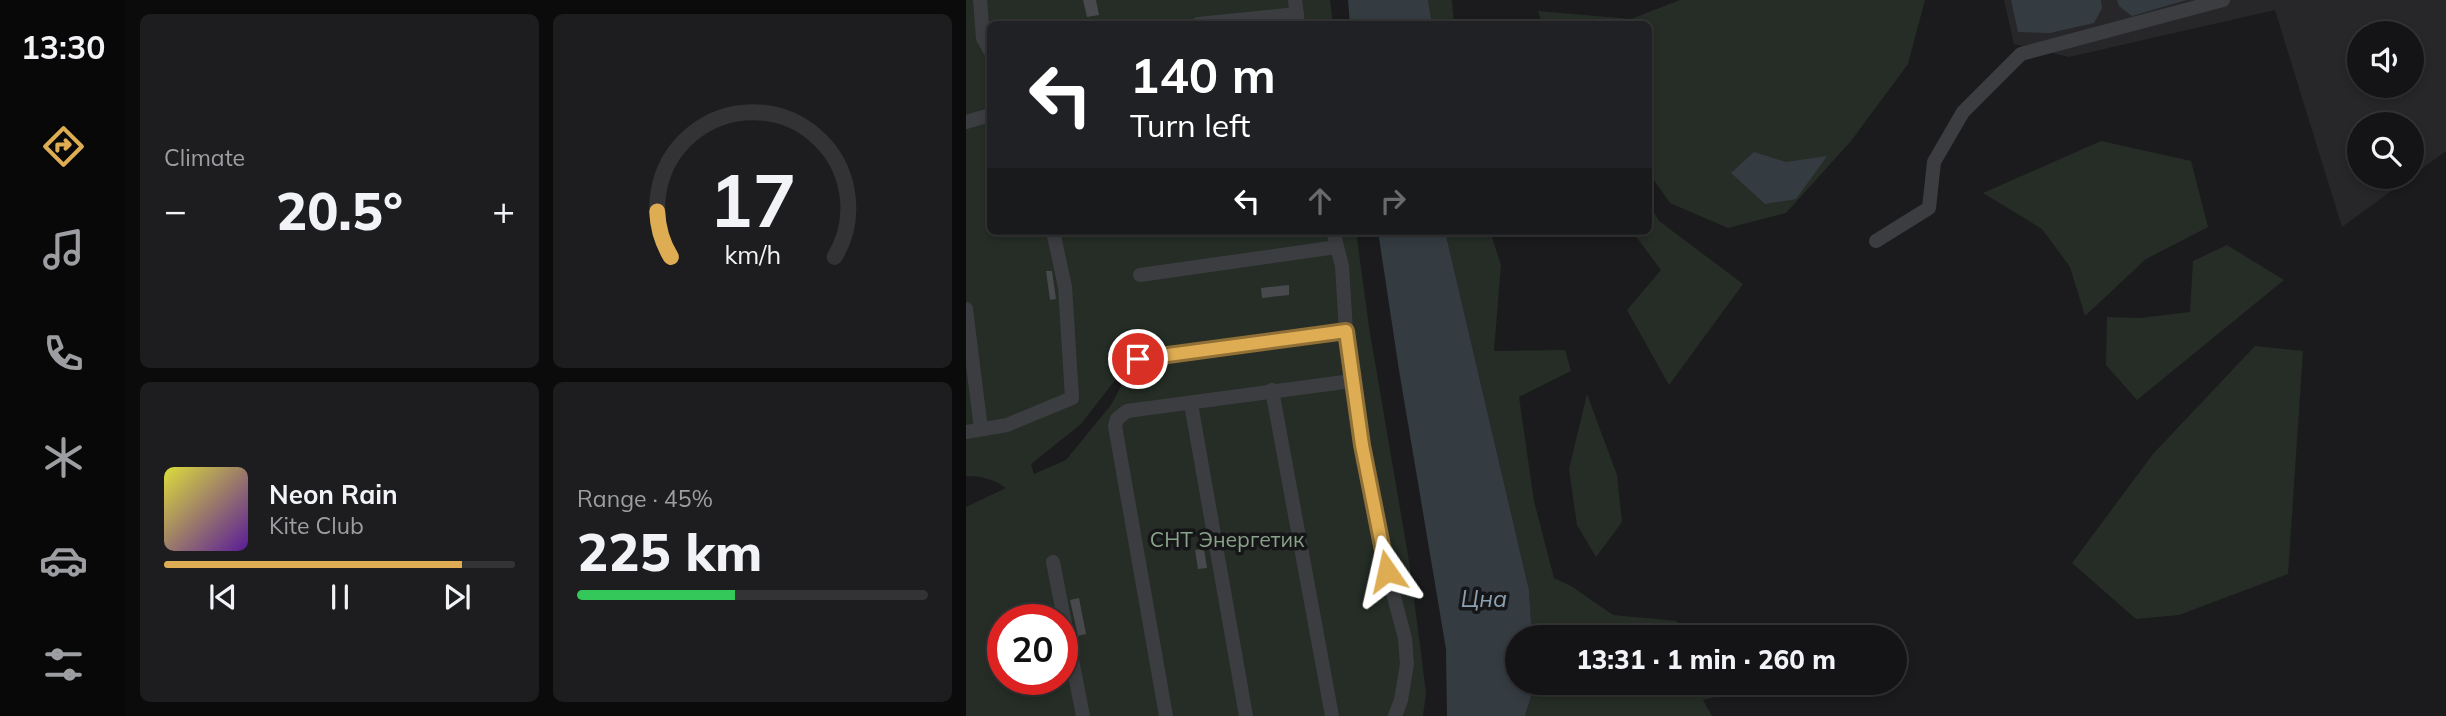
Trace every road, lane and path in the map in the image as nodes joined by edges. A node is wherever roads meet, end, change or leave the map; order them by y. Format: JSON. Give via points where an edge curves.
{"nodes":[{"id":1,"x":980,"y":0,"type":"edge"},
{"id":2,"x":2223,"y":0,"type":"edge"},
{"id":3,"x":1297,"y":13,"type":"edge"},
{"id":4,"x":1225,"y":21,"type":"edge"},
{"id":5,"x":987,"y":45,"type":"edge"},
{"id":6,"x":987,"y":116,"type":"edge"},
{"id":7,"x":966,"y":122,"type":"edge"},
{"id":8,"x":1055,"y":235,"type":"edge"},
{"id":9,"x":1334,"y":235,"type":"edge"},
{"id":10,"x":1876,"y":241,"type":"dead end"},
{"id":11,"x":1337,"y":247,"type":"junction"},
{"id":12,"x":1140,"y":275,"type":"dead end"},
{"id":13,"x":966,"y":309,"type":"edge"},
{"id":14,"x":1346,"y":331,"type":"junction"},
{"id":15,"x":1138,"y":359,"type":"dead end"},
{"id":16,"x":1352,"y":380,"type":"junction"},
{"id":17,"x":1272,"y":390,"type":"junction"},
{"id":18,"x":1191,"y":404,"type":"junction"},
{"id":19,"x":981,"y":429,"type":"junction"},
{"id":20,"x":966,"y":432,"type":"edge"},
{"id":21,"x":1053,"y":562,"type":"dead end"},
{"id":22,"x":1083,"y":716,"type":"edge"},
{"id":23,"x":1166,"y":716,"type":"edge"},
{"id":24,"x":1246,"y":716,"type":"edge"},
{"id":25,"x":1332,"y":716,"type":"edge"},
{"id":26,"x":1395,"y":716,"type":"edge"}],
"edges":[{"from":1,"to":5,"type":"lane"},
{"from":2,"to":10,"type":"lane","via":[[2021,54],[1963,112],[1934,162],[1929,208]]},
{"from":3,"to":4,"type":"lane"},
{"from":6,"to":7,"type":"lane"},
{"from":8,"to":19,"type":"lane","via":[[1065,288],[1072,398],[1007,425]]},
{"from":9,"to":11,"type":"lane"},
{"from":11,"to":12,"type":"lane"},
{"from":11,"to":14,"type":"lane"},
{"from":13,"to":19,"type":"lane"},
{"from":14,"to":15,"type":"lane"},
{"from":14,"to":16,"type":"lane"},
{"from":16,"to":17,"type":"lane"},
{"from":16,"to":26,"type":"lane","via":[[1387,571],[1405,638],[1407,664]]},
{"from":17,"to":18,"type":"lane"},
{"from":17,"to":25,"type":"lane"},
{"from":18,"to":23,"type":"lane","via":[[1127,411],[1115,422]]},
{"from":18,"to":24,"type":"lane"},
{"from":19,"to":20,"type":"lane"},
{"from":21,"to":22,"type":"lane"}]}
